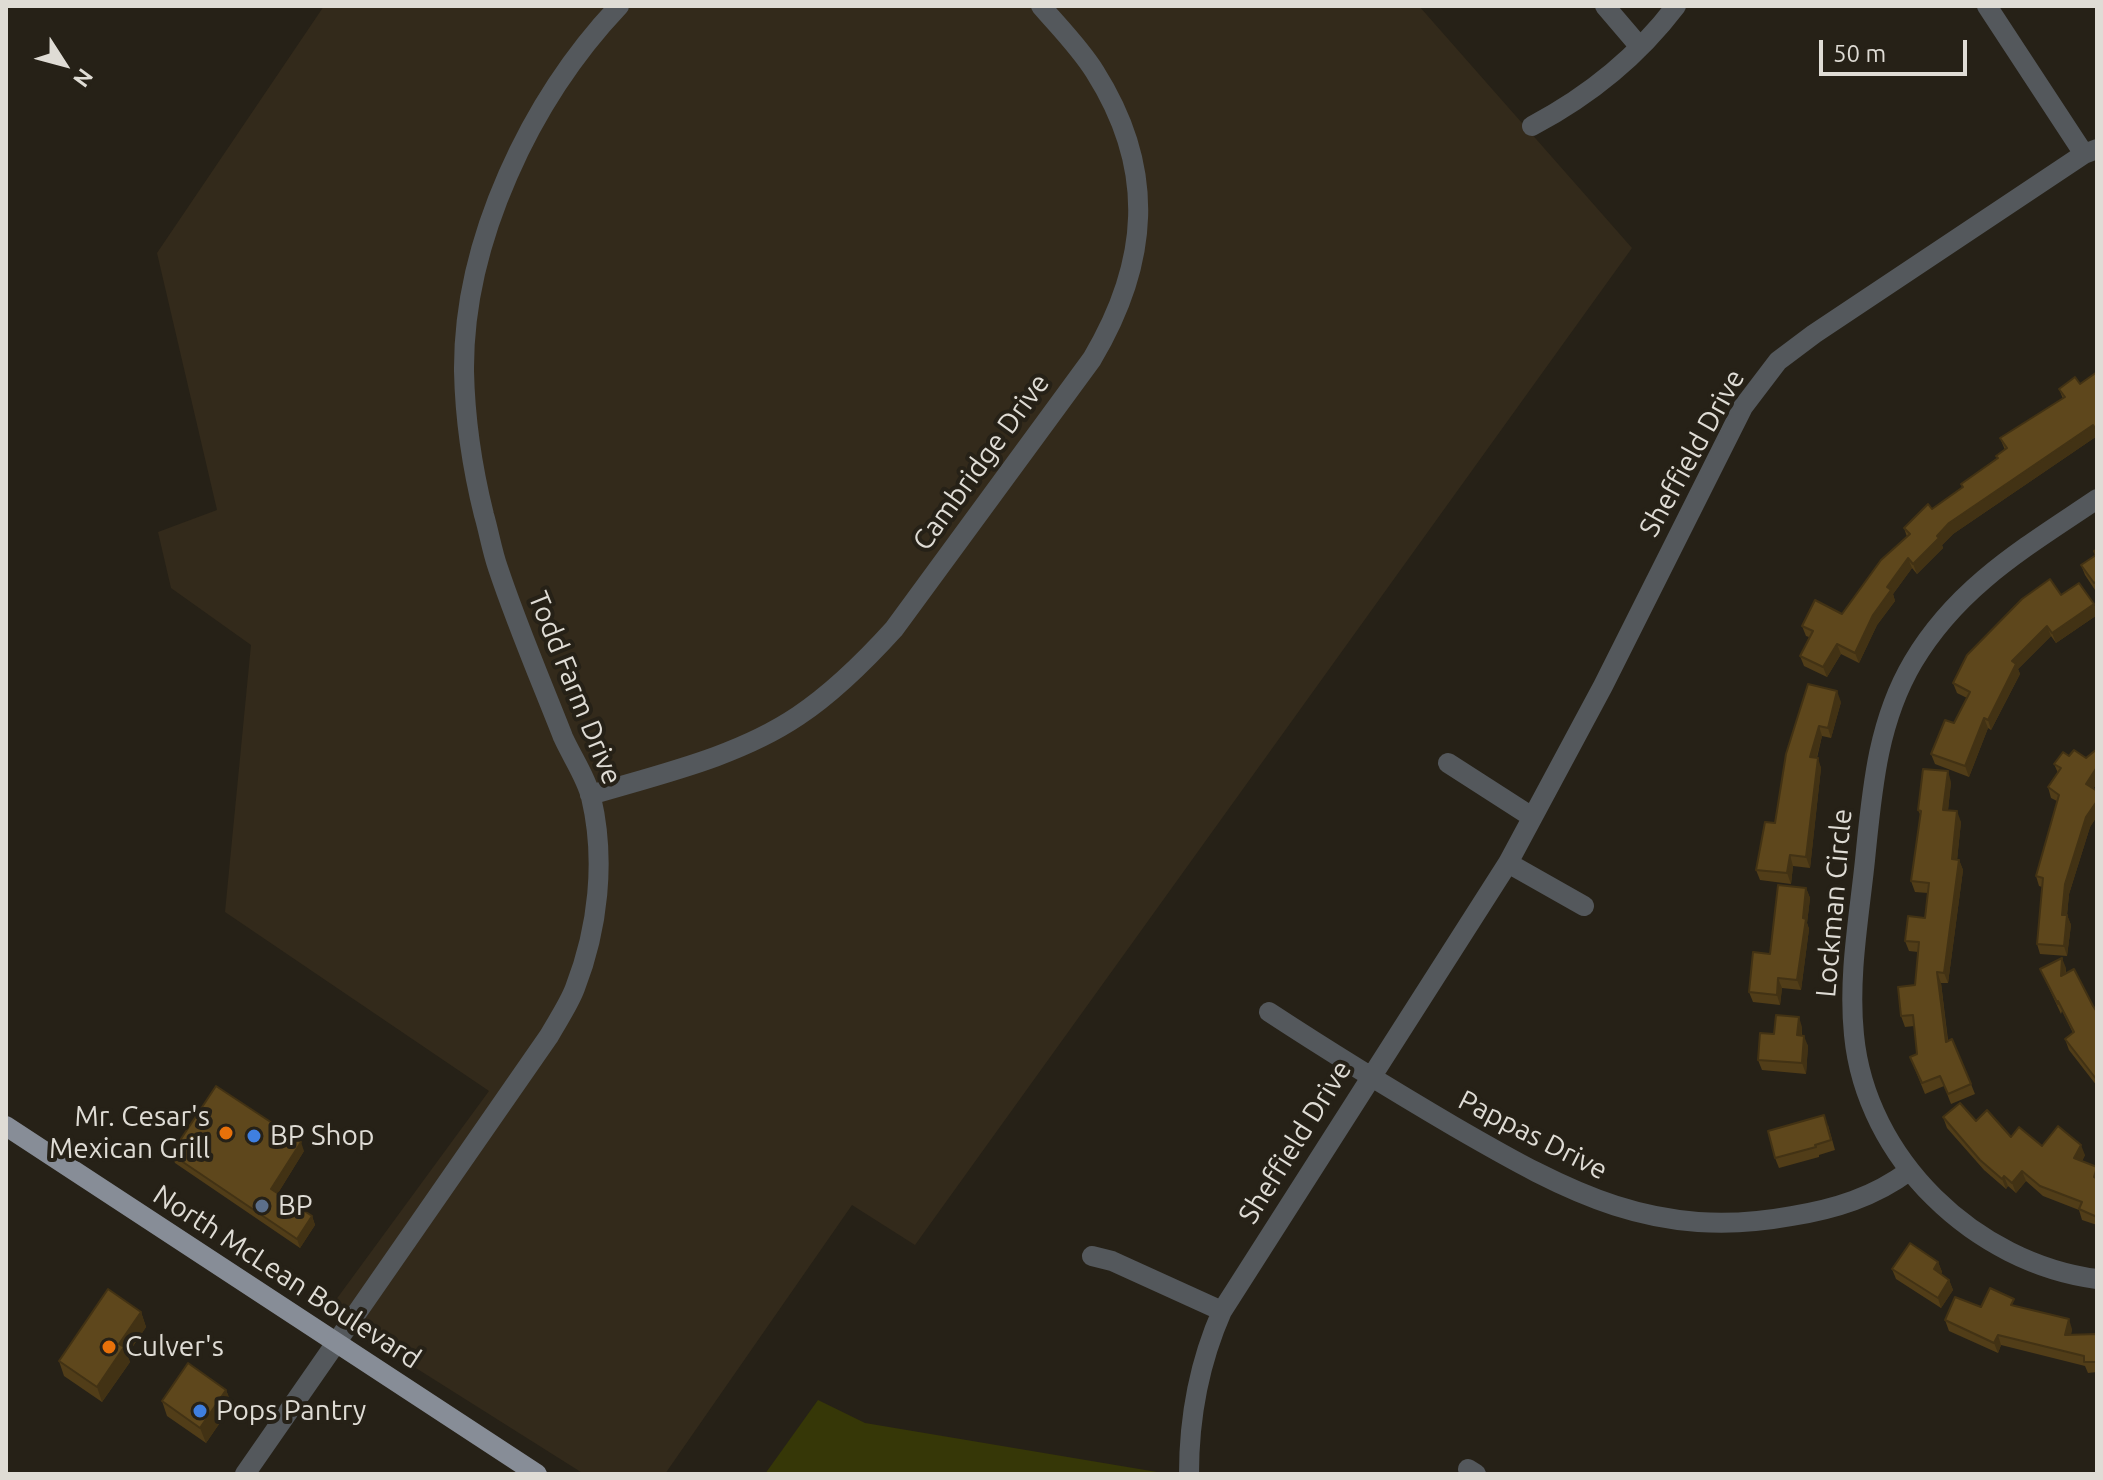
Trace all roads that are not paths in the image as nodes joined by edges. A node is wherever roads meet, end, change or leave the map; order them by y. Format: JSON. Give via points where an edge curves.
{"nodes":[{"id":1,"x":619,"y":6,"type":"edge"},
{"id":2,"x":1041,"y":6,"type":"edge"},
{"id":3,"x":1605,"y":6,"type":"edge"},
{"id":4,"x":1676,"y":6,"type":"edge"},
{"id":5,"x":1987,"y":6,"type":"edge"},
{"id":6,"x":1640,"y":47,"type":"junction"},
{"id":7,"x":1532,"y":126,"type":"dead end"},
{"id":8,"x":2091,"y":151,"type":"edge"},
{"id":9,"x":2097,"y":499,"type":"edge"},
{"id":10,"x":1448,"y":763,"type":"dead end"},
{"id":11,"x":590,"y":795,"type":"junction"},
{"id":12,"x":1532,"y":817,"type":"junction"},
{"id":13,"x":1508,"y":863,"type":"junction"},
{"id":14,"x":1584,"y":906,"type":"dead end"},
{"id":15,"x":1269,"y":1012,"type":"dead end"},
{"id":16,"x":1370,"y":1077,"type":"junction"},
{"id":17,"x":6,"y":1126,"type":"edge"},
{"id":18,"x":1909,"y":1171,"type":"junction"},
{"id":19,"x":1092,"y":1256,"type":"dead end"},
{"id":20,"x":2097,"y":1279,"type":"edge"},
{"id":21,"x":1222,"y":1311,"type":"junction"},
{"id":22,"x":337,"y":1342,"type":"junction"},
{"id":23,"x":245,"y":1474,"type":"edge"},
{"id":24,"x":537,"y":1474,"type":"edge"},
{"id":25,"x":1189,"y":1474,"type":"edge"}],
"edges":[{"from":1,"to":11,"type":"street","name":"Todd Farm Drive","via":[[550,92],[510,172],[476,274],[464,369],[474,474],[496,565]]},
{"from":2,"to":11,"type":"street","name":"Cambridge Drive","via":[[1097,74],[1130,157],[1139,237],[1110,329],[894,629],[863,663],[796,717],[752,741]]},
{"from":3,"to":6,"type":"street"},
{"from":4,"to":6,"type":"street"},
{"from":5,"to":8,"type":"street"},
{"from":6,"to":7,"type":"street","via":[[1580,98]]},
{"from":8,"to":12,"type":"street","name":"Sheffield Drive","via":[[1814,334],[1760,382]]},
{"from":9,"to":18,"type":"street","name":"Lockman Circle","via":[[1982,578],[1952,608],[1913,662],[1881,740],[1852,1012],[1860,1072],[1886,1134]]},
{"from":10,"to":12,"type":"street"},
{"from":11,"to":22,"type":"street","name":"Todd Farm Drive","via":[[596,910],[574,991],[549,1036]]},
{"from":12,"to":13,"type":"street","name":"Sheffield Drive"},
{"from":13,"to":14,"type":"street"},
{"from":13,"to":16,"type":"street","name":"Sheffield Drive"},
{"from":15,"to":16,"type":"street","name":"Pappas Drive"},
{"from":16,"to":18,"type":"street","name":"Pappas Drive","via":[[1563,1187],[1668,1219],[1727,1223],[1807,1213],[1865,1197]]},
{"from":16,"to":21,"type":"street","name":"Sheffield Drive"},
{"from":17,"to":22,"type":"main road","name":"North McLean Boulevard"},
{"from":18,"to":20,"type":"street","name":"Lockman Circle","via":[[1945,1208],[1988,1239],[2047,1267]]},
{"from":19,"to":21,"type":"street"},
{"from":21,"to":25,"type":"street","name":"Sheffield Drive","via":[[1201,1372]]},
{"from":22,"to":23,"type":"street","name":"Todd Farm Drive"},
{"from":22,"to":24,"type":"main road","name":"North McLean Boulevard"}]}
